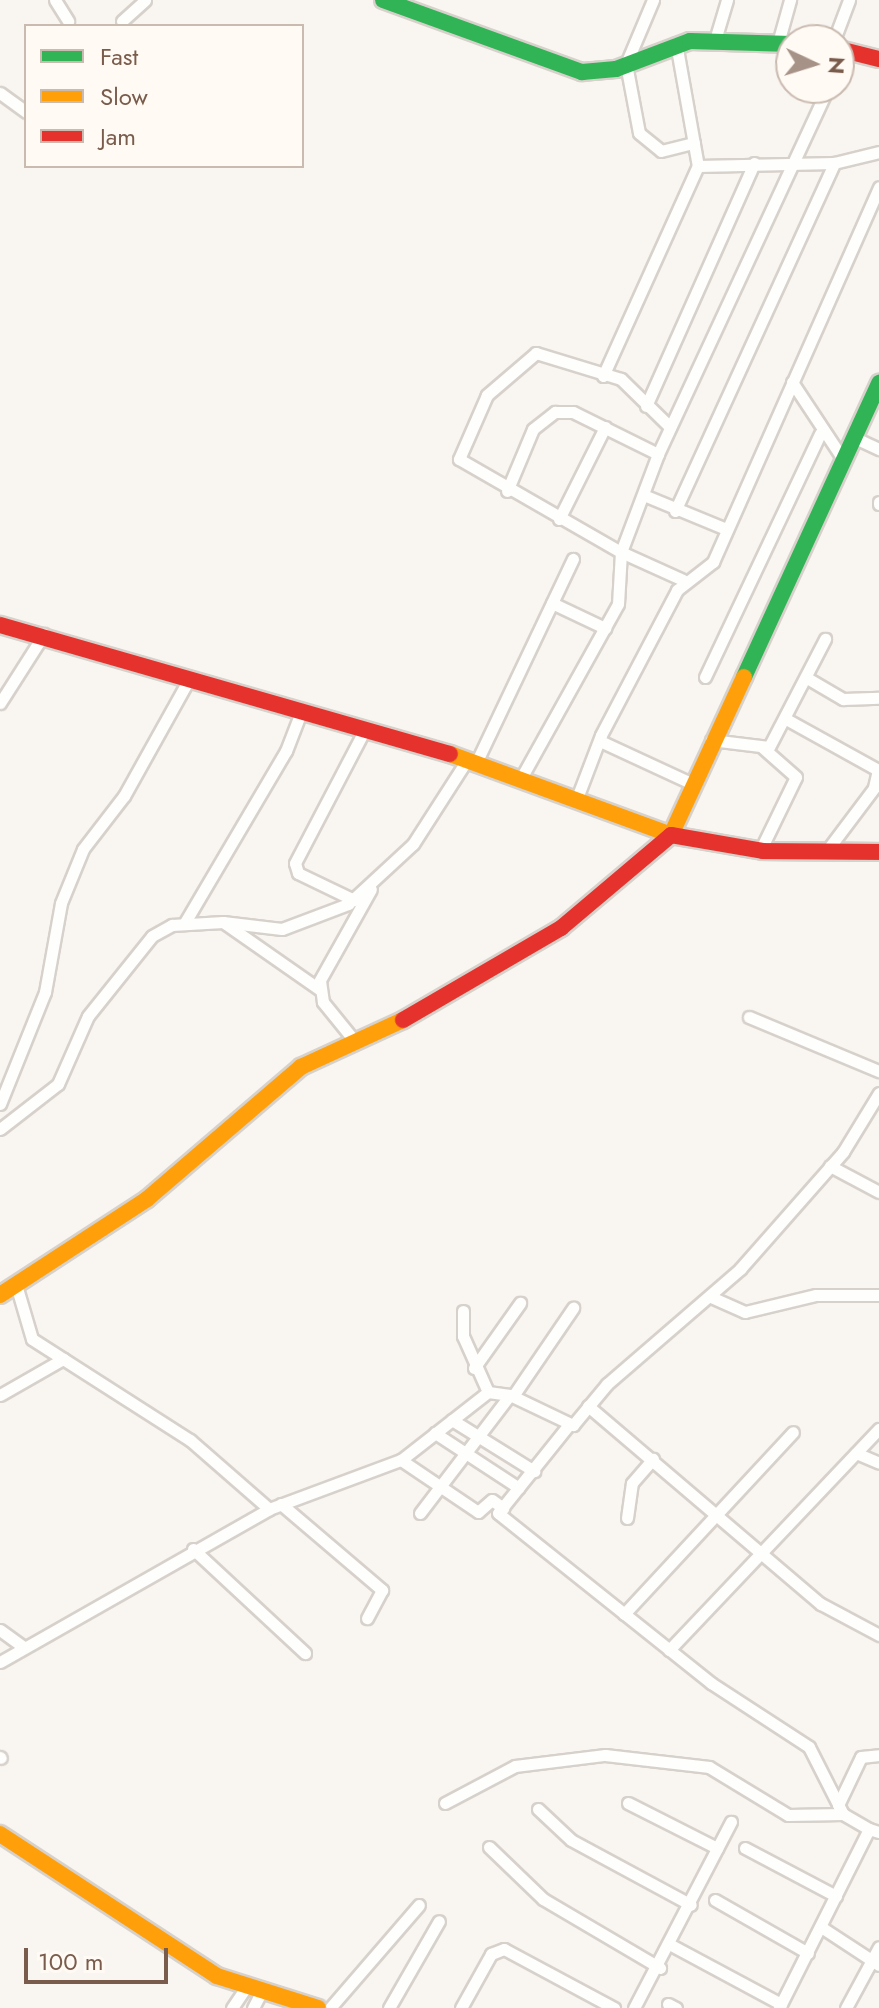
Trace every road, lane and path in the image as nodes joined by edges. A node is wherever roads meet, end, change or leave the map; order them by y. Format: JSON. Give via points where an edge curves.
{"nodes":[{"id":1,"x":55,"y":0,"type":"edge"},
{"id":2,"x":145,"y":0,"type":"edge"},
{"id":3,"x":383,"y":0,"type":"edge"},
{"id":4,"x":653,"y":0,"type":"edge"},
{"id":5,"x":727,"y":0,"type":"edge"},
{"id":6,"x":790,"y":0,"type":"edge"},
{"id":7,"x":849,"y":0,"type":"edge"},
{"id":8,"x":68,"y":21,"type":"dead end"},
{"id":9,"x":122,"y":21,"type":"dead end"},
{"id":10,"x":787,"y":24,"type":"edge"},
{"id":11,"x":840,"y":24,"type":"edge"},
{"id":12,"x":715,"y":40,"type":"junction"},
{"id":13,"x":676,"y":43,"type":"junction"},
{"id":14,"x":775,"y":43,"type":"edge"},
{"id":15,"x":855,"y":53,"type":"edge"},
{"id":16,"x":879,"y":59,"type":"edge"},
{"id":17,"x":626,"y":64,"type":"junction"},
{"id":18,"x":0,"y":93,"type":"edge"},
{"id":19,"x":821,"y":104,"type":"edge"},
{"id":20,"x":24,"y":111,"type":"edge"},
{"id":21,"x":694,"y":143,"type":"junction"},
{"id":22,"x":879,"y":152,"type":"edge"},
{"id":23,"x":754,"y":163,"type":"junction"},
{"id":24,"x":834,"y":163,"type":"junction"},
{"id":25,"x":796,"y":165,"type":"junction"},
{"id":26,"x":698,"y":166,"type":"junction"},
{"id":27,"x":879,"y":187,"type":"edge"},
{"id":28,"x":603,"y":376,"type":"junction"},
{"id":29,"x":792,"y":382,"type":"junction"},
{"id":30,"x":879,"y":383,"type":"edge"},
{"id":31,"x":646,"y":406,"type":"junction"},
{"id":32,"x":605,"y":427,"type":"junction"},
{"id":33,"x":670,"y":427,"type":"junction"},
{"id":34,"x":820,"y":434,"type":"junction"},
{"id":35,"x":853,"y":437,"type":"junction"},
{"id":36,"x":879,"y":449,"type":"edge"},
{"id":37,"x":658,"y":454,"type":"junction"},
{"id":38,"x":843,"y":459,"type":"junction"},
{"id":39,"x":507,"y":491,"type":"junction"},
{"id":40,"x":646,"y":496,"type":"junction"},
{"id":41,"x":675,"y":511,"type":"junction"},
{"id":42,"x":559,"y":519,"type":"junction"},
{"id":43,"x":726,"y":529,"type":"junction"},
{"id":44,"x":621,"y":552,"type":"junction"},
{"id":45,"x":573,"y":559,"type":"dead end"},
{"id":46,"x":683,"y":580,"type":"junction"},
{"id":47,"x":552,"y":603,"type":"junction"},
{"id":48,"x":0,"y":625,"type":"edge"},
{"id":49,"x":605,"y":628,"type":"junction"},
{"id":50,"x":44,"y":634,"type":"junction"},
{"id":51,"x":825,"y":639,"type":"dead end"},
{"id":52,"x":705,"y":677,"type":"dead end"},
{"id":53,"x":807,"y":678,"type":"junction"},
{"id":54,"x":187,"y":683,"type":"junction"},
{"id":55,"x":879,"y":698,"type":"edge"},
{"id":56,"x":0,"y":703,"type":"edge"},
{"id":57,"x":300,"y":714,"type":"junction"},
{"id":58,"x":786,"y":719,"type":"junction"},
{"id":59,"x":364,"y":731,"type":"junction"},
{"id":60,"x":711,"y":740,"type":"junction"},
{"id":61,"x":600,"y":741,"type":"junction"},
{"id":62,"x":763,"y":748,"type":"junction"},
{"id":63,"x":471,"y":761,"type":"junction"},
{"id":64,"x":520,"y":780,"type":"junction"},
{"id":65,"x":691,"y":783,"type":"junction"},
{"id":66,"x":577,"y":798,"type":"junction"},
{"id":67,"x":671,"y":835,"type":"junction"},
{"id":68,"x":760,"y":851,"type":"junction"},
{"id":69,"x":879,"y":852,"type":"edge"},
{"id":70,"x":825,"y":853,"type":"junction"},
{"id":71,"x":371,"y":889,"type":"junction"},
{"id":72,"x":354,"y":900,"type":"junction"},
{"id":73,"x":223,"y":922,"type":"junction"},
{"id":74,"x":184,"y":924,"type":"junction"},
{"id":75,"x":319,"y":989,"type":"junction"},
{"id":76,"x":749,"y":1017,"type":"dead end"},
{"id":77,"x":353,"y":1039,"type":"junction"},
{"id":78,"x":879,"y":1071,"type":"edge"},
{"id":79,"x":879,"y":1093,"type":"edge"},
{"id":80,"x":0,"y":1104,"type":"edge"},
{"id":81,"x":0,"y":1129,"type":"edge"},
{"id":82,"x":830,"y":1166,"type":"junction"},
{"id":83,"x":879,"y":1192,"type":"edge"},
{"id":84,"x":17,"y":1288,"type":"junction"},
{"id":85,"x":0,"y":1295,"type":"edge"},
{"id":86,"x":879,"y":1295,"type":"edge"},
{"id":87,"x":711,"y":1297,"type":"junction"},
{"id":88,"x":520,"y":1303,"type":"dead end"},
{"id":89,"x":573,"y":1308,"type":"dead end"},
{"id":90,"x":463,"y":1311,"type":"dead end"},
{"id":91,"x":63,"y":1359,"type":"junction"},
{"id":92,"x":474,"y":1368,"type":"junction"},
{"id":93,"x":488,"y":1392,"type":"junction"},
{"id":94,"x":0,"y":1395,"type":"edge"},
{"id":95,"x":511,"y":1395,"type":"junction"},
{"id":96,"x":588,"y":1406,"type":"junction"},
{"id":97,"x":452,"y":1420,"type":"junction"},
{"id":98,"x":567,"y":1427,"type":"junction"},
{"id":99,"x":879,"y":1429,"type":"edge"},
{"id":100,"x":793,"y":1432,"type":"dead end"},
{"id":101,"x":435,"y":1433,"type":"junction"},
{"id":102,"x":478,"y":1437,"type":"junction"},
{"id":103,"x":465,"y":1453,"type":"junction"},
{"id":104,"x":856,"y":1453,"type":"junction"},
{"id":105,"x":653,"y":1459,"type":"junction"},
{"id":106,"x":401,"y":1460,"type":"junction"},
{"id":107,"x":879,"y":1463,"type":"edge"},
{"id":108,"x":534,"y":1471,"type":"junction"},
{"id":109,"x":441,"y":1485,"type":"junction"},
{"id":110,"x":519,"y":1488,"type":"junction"},
{"id":111,"x":275,"y":1507,"type":"junction"},
{"id":112,"x":503,"y":1508,"type":"junction"},
{"id":113,"x":420,"y":1513,"type":"dead end"},
{"id":114,"x":719,"y":1513,"type":"junction"},
{"id":115,"x":627,"y":1518,"type":"dead end"},
{"id":116,"x":193,"y":1549,"type":"junction"},
{"id":117,"x":763,"y":1552,"type":"junction"},
{"id":118,"x":624,"y":1614,"type":"junction"},
{"id":119,"x":367,"y":1618,"type":"dead end"},
{"id":120,"x":0,"y":1630,"type":"edge"},
{"id":121,"x":879,"y":1635,"type":"edge"},
{"id":122,"x":23,"y":1647,"type":"junction"},
{"id":123,"x":669,"y":1650,"type":"junction"},
{"id":124,"x":305,"y":1653,"type":"dead end"},
{"id":125,"x":0,"y":1662,"type":"edge"},
{"id":126,"x":879,"y":1755,"type":"edge"},
{"id":127,"x":445,"y":1803,"type":"dead end"},
{"id":128,"x":628,"y":1803,"type":"dead end"},
{"id":129,"x":538,"y":1809,"type":"dead end"},
{"id":130,"x":840,"y":1809,"type":"junction"},
{"id":131,"x":731,"y":1822,"type":"dead end"},
{"id":132,"x":874,"y":1831,"type":"edge"},
{"id":133,"x":0,"y":1834,"type":"edge"},
{"id":134,"x":489,"y":1847,"type":"dead end"},
{"id":135,"x":717,"y":1848,"type":"junction"},
{"id":136,"x":745,"y":1848,"type":"dead end"},
{"id":137,"x":836,"y":1896,"type":"junction"},
{"id":138,"x":715,"y":1900,"type":"dead end"},
{"id":139,"x":419,"y":1905,"type":"dead end"},
{"id":140,"x":691,"y":1905,"type":"junction"},
{"id":141,"x":439,"y":1921,"type":"dead end"},
{"id":142,"x":821,"y":1927,"type":"junction"},
{"id":143,"x":671,"y":1945,"type":"junction"},
{"id":144,"x":879,"y":1947,"type":"edge"},
{"id":145,"x":808,"y":1953,"type":"junction"},
{"id":146,"x":875,"y":1963,"type":"edge"},
{"id":147,"x":660,"y":1968,"type":"junction"},
{"id":148,"x":254,"y":1990,"type":"junction"},
{"id":149,"x":780,"y":2006,"type":"edge"},
{"id":150,"x":232,"y":2008,"type":"edge"},
{"id":151,"x":253,"y":2008,"type":"edge"},
{"id":152,"x":318,"y":2008,"type":"edge"},
{"id":153,"x":330,"y":2008,"type":"edge"},
{"id":154,"x":389,"y":2008,"type":"edge"},
{"id":155,"x":461,"y":2008,"type":"edge"},
{"id":156,"x":614,"y":2008,"type":"edge"},
{"id":157,"x":634,"y":2008,"type":"edge"},
{"id":158,"x":846,"y":2008,"type":"edge"}],
"edges":[{"from":1,"to":8,"type":"street"},
{"from":2,"to":9,"type":"street"},
{"from":3,"to":17,"type":"street","via":[[560,68],[598,72]]},
{"from":4,"to":17,"type":"street"},
{"from":5,"to":12,"type":"street"},
{"from":6,"to":10,"type":"street"},
{"from":7,"to":11,"type":"street"},
{"from":12,"to":13,"type":"street"},
{"from":12,"to":14,"type":"street"},
{"from":13,"to":17,"type":"street"},
{"from":13,"to":21,"type":"street"},
{"from":15,"to":16,"type":"street"},
{"from":17,"to":21,"type":"street","via":[[644,142],[661,151]]},
{"from":18,"to":20,"type":"street"},
{"from":19,"to":25,"type":"street"},
{"from":21,"to":26,"type":"street"},
{"from":22,"to":24,"type":"street"},
{"from":23,"to":25,"type":"street"},
{"from":23,"to":26,"type":"street"},
{"from":23,"to":31,"type":"street"},
{"from":24,"to":25,"type":"street"},
{"from":24,"to":41,"type":"street"},
{"from":25,"to":33,"type":"street"},
{"from":26,"to":28,"type":"street"},
{"from":27,"to":29,"type":"street"},
{"from":28,"to":31,"type":"street","via":[[629,384]]},
{"from":28,"to":39,"type":"street","via":[[536,353],[487,395],[459,459]]},
{"from":29,"to":34,"type":"street"},
{"from":29,"to":43,"type":"street"},
{"from":30,"to":35,"type":"street"},
{"from":31,"to":33,"type":"street"},
{"from":32,"to":37,"type":"street"},
{"from":32,"to":39,"type":"street","via":[[564,410],[543,418]]},
{"from":32,"to":42,"type":"street"},
{"from":33,"to":37,"type":"street"},
{"from":34,"to":38,"type":"street"},
{"from":34,"to":52,"type":"street"},
{"from":35,"to":36,"type":"street"},
{"from":35,"to":38,"type":"street"},
{"from":37,"to":40,"type":"street"},
{"from":38,"to":60,"type":"street"},
{"from":39,"to":42,"type":"street"},
{"from":40,"to":41,"type":"street"},
{"from":40,"to":44,"type":"street"},
{"from":41,"to":43,"type":"street"},
{"from":42,"to":44,"type":"street"},
{"from":43,"to":46,"type":"street","via":[[708,570]]},
{"from":44,"to":46,"type":"street"},
{"from":44,"to":49,"type":"street","via":[[621,597]]},
{"from":45,"to":47,"type":"street"},
{"from":46,"to":61,"type":"street"},
{"from":47,"to":49,"type":"street"},
{"from":47,"to":63,"type":"street"},
{"from":48,"to":50,"type":"street"},
{"from":49,"to":64,"type":"street"},
{"from":50,"to":54,"type":"street"},
{"from":50,"to":56,"type":"street"},
{"from":51,"to":53,"type":"street"},
{"from":53,"to":55,"type":"street","via":[[843,699]]},
{"from":53,"to":58,"type":"street"},
{"from":54,"to":57,"type":"street"},
{"from":54,"to":80,"type":"street","via":[[124,796],[83,849],[61,903],[45,992]]},
{"from":57,"to":59,"type":"street"},
{"from":57,"to":74,"type":"street","via":[[286,751]]},
{"from":58,"to":62,"type":"street"},
{"from":58,"to":70,"type":"street","via":[[878,770],[874,788]]},
{"from":59,"to":63,"type":"street"},
{"from":59,"to":72,"type":"street","via":[[295,863],[298,873]]},
{"from":60,"to":62,"type":"street"},
{"from":60,"to":65,"type":"street"},
{"from":61,"to":65,"type":"street"},
{"from":61,"to":66,"type":"street"},
{"from":62,"to":68,"type":"street","via":[[796,777]]},
{"from":63,"to":64,"type":"street"},
{"from":63,"to":71,"type":"street","via":[[413,844]]},
{"from":64,"to":66,"type":"street"},
{"from":65,"to":67,"type":"street"},
{"from":66,"to":67,"type":"street"},
{"from":67,"to":68,"type":"street"},
{"from":67,"to":77,"type":"street","via":[[561,928],[441,1003]]},
{"from":68,"to":70,"type":"street"},
{"from":69,"to":70,"type":"street"},
{"from":71,"to":72,"type":"street"},
{"from":71,"to":75,"type":"street"},
{"from":72,"to":73,"type":"street","via":[[282,929]]},
{"from":73,"to":74,"type":"street"},
{"from":73,"to":75,"type":"street"},
{"from":74,"to":81,"type":"street","via":[[152,936],[88,1016],[58,1084]]},
{"from":75,"to":77,"type":"street"},
{"from":76,"to":78,"type":"street"},
{"from":77,"to":84,"type":"street","via":[[301,1067],[147,1199]]},
{"from":79,"to":82,"type":"street"},
{"from":82,"to":83,"type":"street"},
{"from":82,"to":87,"type":"street"},
{"from":84,"to":85,"type":"street"},
{"from":84,"to":91,"type":"street","via":[[32,1339]]},
{"from":86,"to":87,"type":"street","via":[[816,1295],[745,1312]]},
{"from":87,"to":96,"type":"street"},
{"from":88,"to":92,"type":"street"},
{"from":89,"to":95,"type":"street"},
{"from":90,"to":92,"type":"street"},
{"from":91,"to":94,"type":"street"},
{"from":91,"to":111,"type":"street","via":[[190,1440]]},
{"from":92,"to":93,"type":"street"},
{"from":93,"to":95,"type":"street"},
{"from":93,"to":97,"type":"street"},
{"from":95,"to":98,"type":"street"},
{"from":95,"to":102,"type":"street"},
{"from":96,"to":98,"type":"street"},
{"from":96,"to":105,"type":"street"},
{"from":97,"to":101,"type":"street"},
{"from":97,"to":102,"type":"street"},
{"from":98,"to":108,"type":"street"},
{"from":99,"to":104,"type":"street"},
{"from":100,"to":114,"type":"street"},
{"from":101,"to":103,"type":"street"},
{"from":101,"to":106,"type":"street"},
{"from":102,"to":103,"type":"street"},
{"from":102,"to":108,"type":"street"},
{"from":103,"to":109,"type":"street"},
{"from":103,"to":110,"type":"street"},
{"from":104,"to":107,"type":"street"},
{"from":104,"to":117,"type":"street"},
{"from":105,"to":114,"type":"street"},
{"from":105,"to":115,"type":"street","via":[[632,1483]]},
{"from":106,"to":109,"type":"street"},
{"from":106,"to":111,"type":"street"},
{"from":108,"to":110,"type":"street"},
{"from":109,"to":112,"type":"street","via":[[478,1512],[492,1500]]},
{"from":109,"to":113,"type":"street"},
{"from":110,"to":112,"type":"street"},
{"from":111,"to":116,"type":"street"},
{"from":111,"to":119,"type":"street","via":[[382,1590]]},
{"from":112,"to":118,"type":"street","via":[[498,1513]]},
{"from":114,"to":117,"type":"street"},
{"from":114,"to":118,"type":"street"},
{"from":116,"to":122,"type":"street"},
{"from":116,"to":124,"type":"street"},
{"from":117,"to":121,"type":"street","via":[[821,1604]]},
{"from":117,"to":123,"type":"street"},
{"from":118,"to":123,"type":"street"},
{"from":120,"to":122,"type":"street"},
{"from":122,"to":125,"type":"street"},
{"from":123,"to":130,"type":"street","via":[[809,1747]]},
{"from":126,"to":130,"type":"street","via":[[861,1757]]},
{"from":127,"to":130,"type":"street","via":[[515,1766],[605,1755],[709,1767],[788,1815]]},
{"from":128,"to":135,"type":"street"},
{"from":129,"to":140,"type":"street","via":[[571,1840]]},
{"from":130,"to":132,"type":"street"},
{"from":131,"to":135,"type":"street"},
{"from":132,"to":137,"type":"street"},
{"from":133,"to":148,"type":"street","via":[[217,1976]]},
{"from":134,"to":147,"type":"street","via":[[543,1899]]},
{"from":135,"to":140,"type":"street"},
{"from":136,"to":137,"type":"street"},
{"from":137,"to":142,"type":"street"},
{"from":138,"to":145,"type":"street"},
{"from":139,"to":153,"type":"street"},
{"from":140,"to":143,"type":"street"},
{"from":141,"to":154,"type":"street"},
{"from":142,"to":145,"type":"street"},
{"from":142,"to":146,"type":"street"},
{"from":143,"to":147,"type":"street"},
{"from":143,"to":149,"type":"street"},
{"from":144,"to":146,"type":"street"},
{"from":145,"to":149,"type":"street"},
{"from":146,"to":158,"type":"street"},
{"from":147,"to":157,"type":"street"},
{"from":148,"to":150,"type":"street"},
{"from":148,"to":151,"type":"street"},
{"from":148,"to":152,"type":"street"},
{"from":155,"to":156,"type":"street","via":[[491,1954],[504,1949]]}]}
